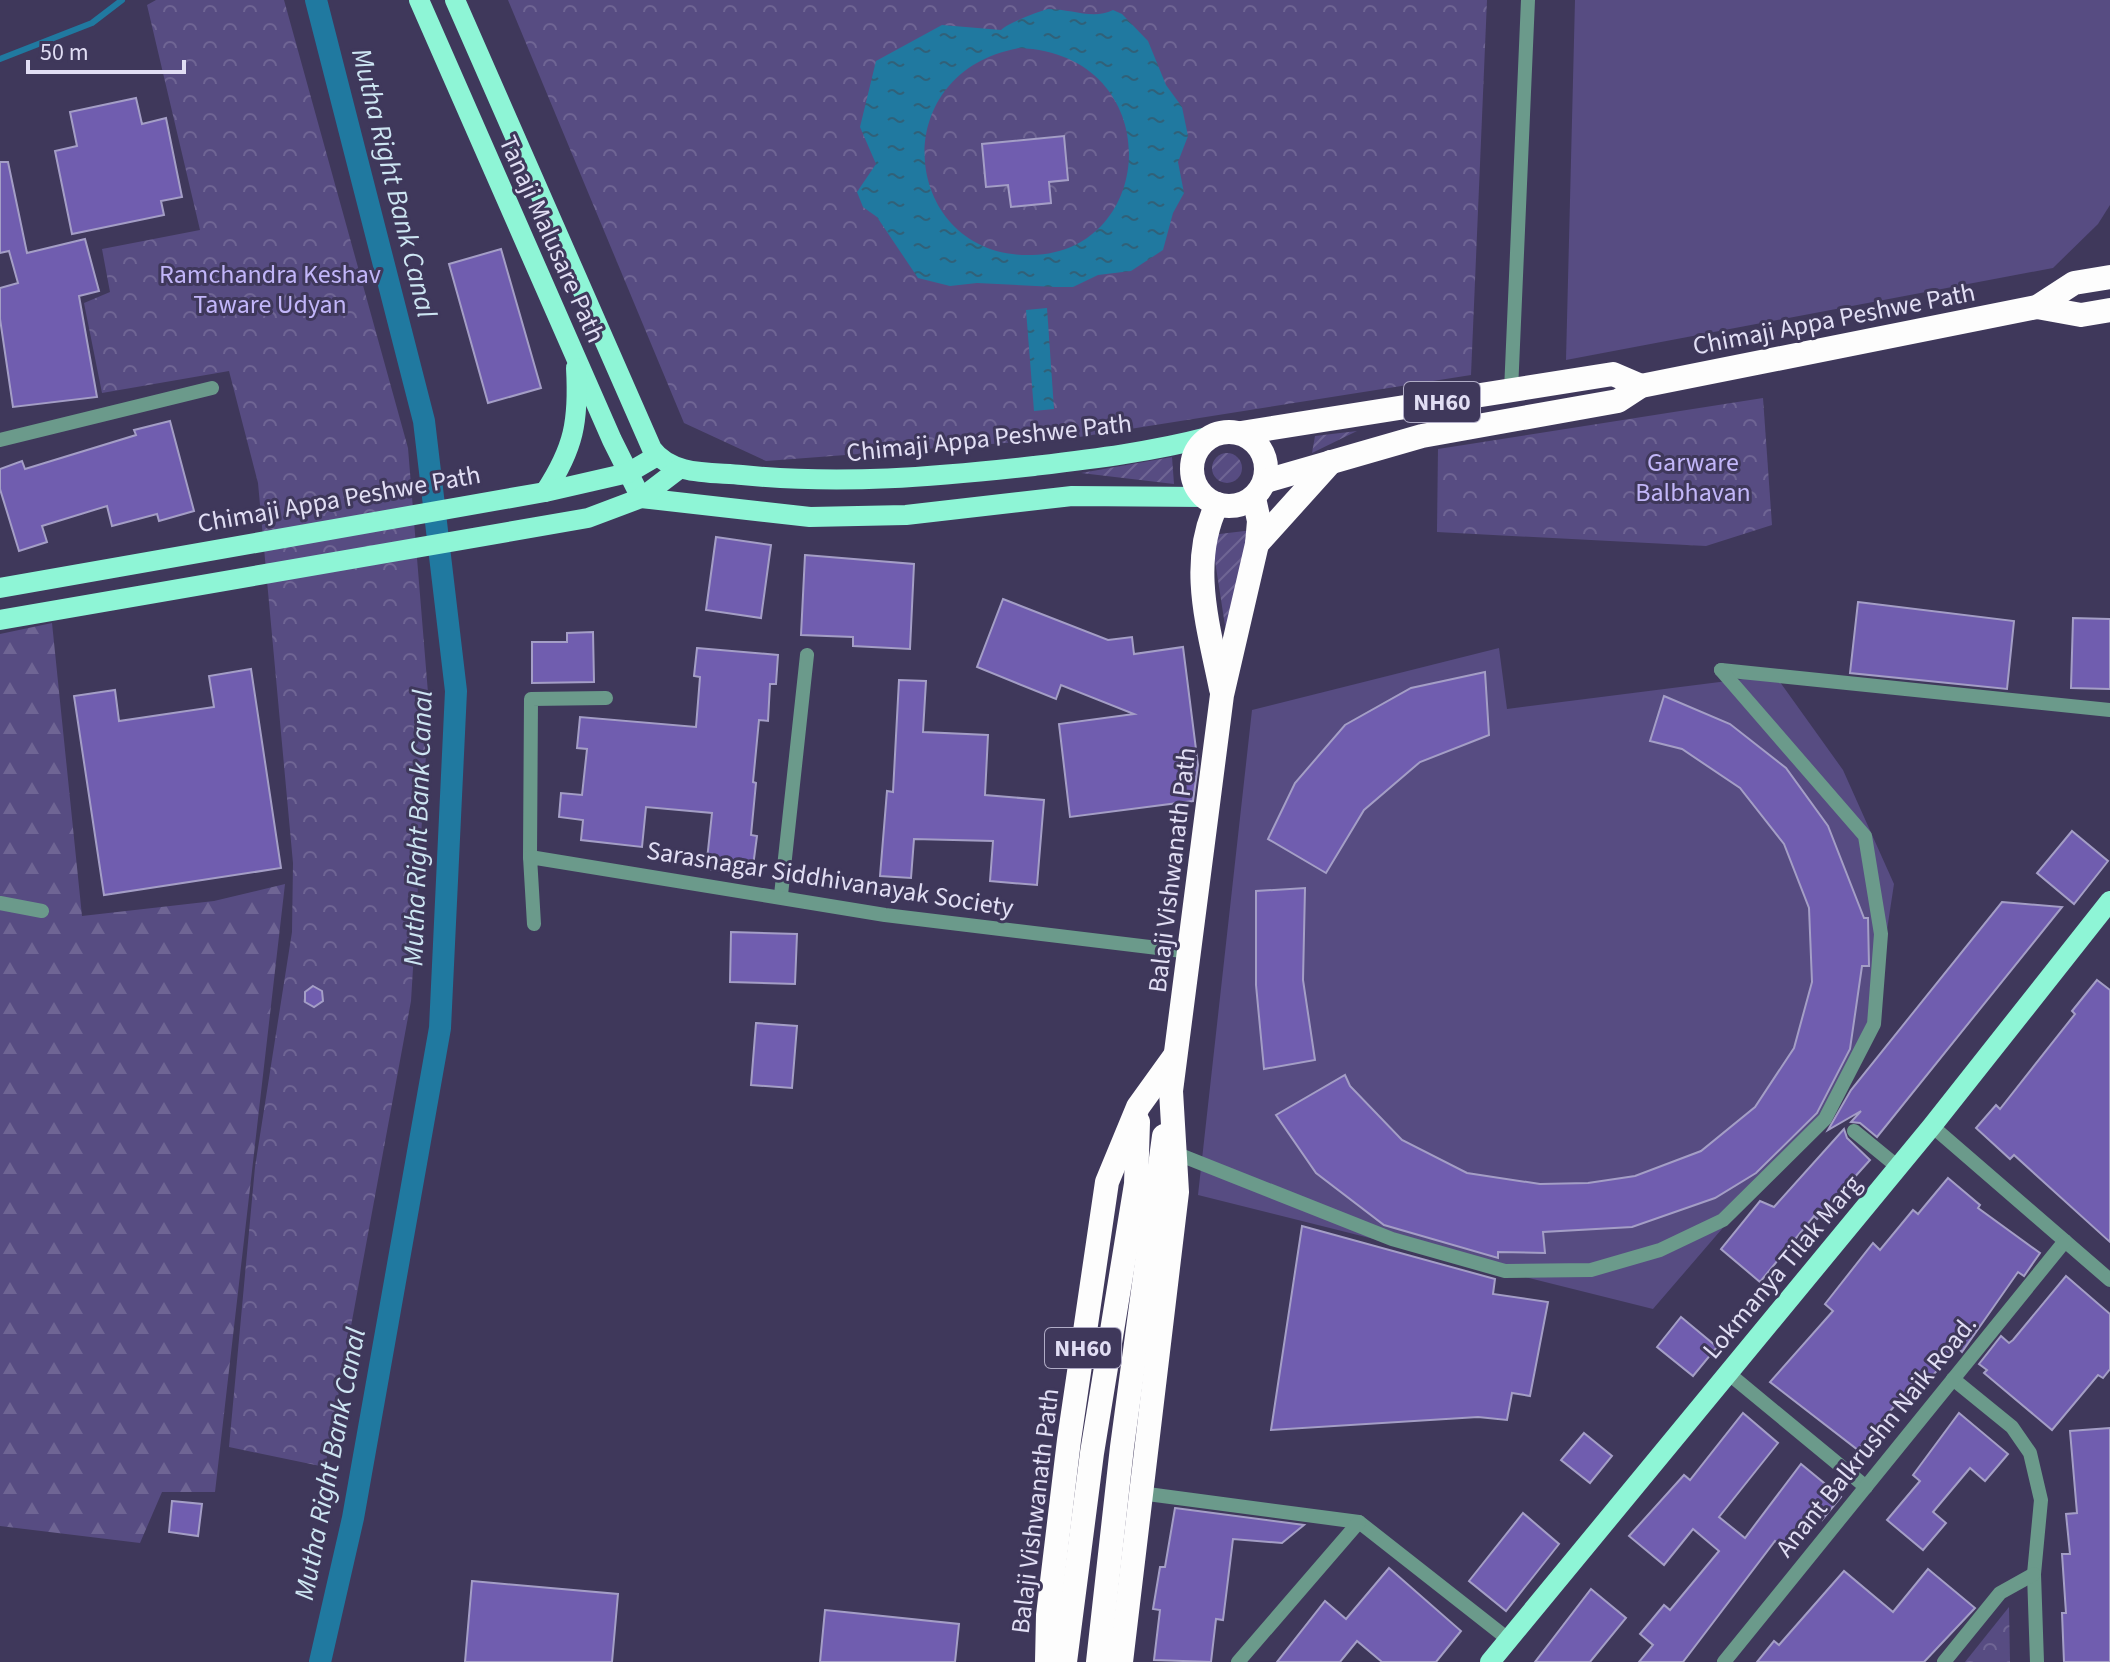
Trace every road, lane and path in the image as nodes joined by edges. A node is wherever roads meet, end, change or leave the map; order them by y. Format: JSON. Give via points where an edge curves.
{"nodes":[{"id":1,"x":419,"y":0,"type":"edge"},
{"id":2,"x":455,"y":0,"type":"edge"},
{"id":3,"x":1528,"y":0,"type":"edge"},
{"id":4,"x":2110,"y":277,"type":"edge"},
{"id":5,"x":2037,"y":307,"type":"junction"},
{"id":6,"x":2110,"y":310,"type":"edge"},
{"id":7,"x":575,"y":356,"type":"junction"},
{"id":8,"x":1641,"y":386,"type":"junction"},
{"id":9,"x":212,"y":388,"type":"dead end"},
{"id":10,"x":1511,"y":391,"type":"junction"},
{"id":11,"x":1241,"y":433,"type":"junction"},
{"id":12,"x":1208,"y":437,"type":"junction"},
{"id":13,"x":0,"y":440,"type":"edge"},
{"id":14,"x":657,"y":456,"type":"junction"},
{"id":15,"x":1333,"y":461,"type":"junction"},
{"id":16,"x":679,"y":469,"type":"junction"},
{"id":17,"x":628,"y":473,"type":"junction"},
{"id":18,"x":1260,"y":490,"type":"junction"},
{"id":19,"x":536,"y":494,"type":"junction"},
{"id":20,"x":641,"y":498,"type":"junction"},
{"id":21,"x":1210,"y":501,"type":"junction"},
{"id":22,"x":1257,"y":544,"type":"junction"},
{"id":23,"x":0,"y":588,"type":"edge"},
{"id":24,"x":0,"y":620,"type":"edge"},
{"id":25,"x":807,"y":655,"type":"dead end"},
{"id":26,"x":1222,"y":695,"type":"junction"},
{"id":27,"x":606,"y":698,"type":"dead end"},
{"id":28,"x":2110,"y":710,"type":"edge"},
{"id":29,"x":530,"y":857,"type":"junction"},
{"id":30,"x":781,"y":895,"type":"junction"},
{"id":31,"x":2110,"y":901,"type":"edge"},
{"id":32,"x":0,"y":903,"type":"edge"},
{"id":33,"x":42,"y":911,"type":"dead end"},
{"id":34,"x":534,"y":924,"type":"dead end"},
{"id":35,"x":1191,"y":952,"type":"junction"},
{"id":36,"x":1178,"y":1052,"type":"junction"},
{"id":37,"x":1171,"y":1091,"type":"junction"},
{"id":38,"x":1138,"y":1107,"type":"junction"},
{"id":39,"x":1932,"y":1126,"type":"junction"},
{"id":40,"x":1854,"y":1131,"type":"dead end"},
{"id":41,"x":1175,"y":1153,"type":"junction"},
{"id":42,"x":1898,"y":1167,"type":"junction"},
{"id":43,"x":2065,"y":1241,"type":"junction"},
{"id":44,"x":2110,"y":1280,"type":"edge"},
{"id":45,"x":1728,"y":1373,"type":"junction"},
{"id":46,"x":1953,"y":1379,"type":"junction"},
{"id":47,"x":1866,"y":1487,"type":"junction"},
{"id":48,"x":1140,"y":1493,"type":"junction"},
{"id":49,"x":1359,"y":1522,"type":"junction"},
{"id":50,"x":2034,"y":1574,"type":"junction"},
{"id":51,"x":1508,"y":1639,"type":"junction"},
{"id":52,"x":1047,"y":1662,"type":"edge"},
{"id":53,"x":1065,"y":1662,"type":"edge"},
{"id":54,"x":1098,"y":1662,"type":"edge"},
{"id":55,"x":1121,"y":1662,"type":"edge"},
{"id":56,"x":1238,"y":1662,"type":"edge"},
{"id":57,"x":1490,"y":1662,"type":"edge"},
{"id":58,"x":1724,"y":1662,"type":"edge"},
{"id":59,"x":1944,"y":1662,"type":"edge"},
{"id":60,"x":2037,"y":1662,"type":"edge"}],
"edges":[{"from":1,"to":7,"type":"main road","name":"Tanaji Malusare Path"},
{"from":2,"to":14,"type":"main road","name":"Tanaji Malusare Path"},
{"from":3,"to":10,"type":"street"},
{"from":4,"to":5,"type":"highway","name":"Chimaji Appa Peshwe Path","number":"NH60","via":[[2074,283]]},
{"from":5,"to":6,"type":"highway","name":"Chimaji Appa Peshwe Path","number":"NH60","via":[[2081,315]]},
{"from":5,"to":8,"type":"highway","name":"Chimaji Appa Peshwe Path","number":"NH60"},
{"from":7,"to":17,"type":"main road","name":"Tanaji Malusare Path"},
{"from":7,"to":19,"type":"main road","via":[[574,436],[564,463]]},
{"from":8,"to":10,"type":"highway","number":"NH60","via":[[1613,374]]},
{"from":8,"to":15,"type":"highway","number":"NH60","via":[[1618,401],[1422,436]]},
{"from":9,"to":13,"type":"street"},
{"from":10,"to":11,"type":"highway","number":"NH60"},
{"from":11,"to":12,"type":"highway","number":"NH60","via":[[1224,431]]},
{"from":11,"to":18,"type":"highway","name":"Balaji Vishwanath Path","number":"NH60","via":[[1265,459]]},
{"from":12,"to":16,"type":"main road","name":"Chimaji Appa Peshwe Path","via":[[1082,460],[903,480],[812,482]]},
{"from":12,"to":21,"type":"highway","via":[[1193,459],[1196,486]]},
{"from":14,"to":16,"type":"main road","name":"Chimaji Appa Peshwe Path"},
{"from":14,"to":17,"type":"main road","name":"Chimaji Appa Peshwe Path"},
{"from":15,"to":18,"type":"highway","number":"NH60"},
{"from":15,"to":22,"type":"highway"},
{"from":16,"to":20,"type":"main road"},
{"from":17,"to":19,"type":"main road","name":"Chimaji Appa Peshwe Path"},
{"from":17,"to":20,"type":"main road","name":"Tanaji Malusare Path"},
{"from":18,"to":21,"type":"highway","number":"NH60","via":[[1231,506]]},
{"from":18,"to":22,"type":"highway","name":"Balaji Vishwanath Path","number":"NH60"},
{"from":19,"to":23,"type":"main road","name":"Chimaji Appa Peshwe Path"},
{"from":20,"to":21,"type":"main road","via":[[810,517],[906,515],[1072,496]]},
{"from":20,"to":24,"type":"main road","via":[[588,518]]},
{"from":21,"to":26,"type":"highway","name":"Balaji Vishwanath Path","number":"NH60","via":[[1201,566]]},
{"from":22,"to":26,"type":"highway","name":"Balaji Vishwanath Path","number":"NH60"},
{"from":25,"to":30,"type":"street"},
{"from":26,"to":35,"type":"highway","name":"Balaji Vishwanath Path","number":"NH60"},
{"from":27,"to":29,"type":"street","via":[[531,699]]},
{"from":28,"to":41,"type":"street","via":[[1721,670],[1865,836],[1881,934],[1874,1024],[1825,1119],[1723,1220],[1660,1250],[1591,1270],[1505,1271],[1392,1239]]},
{"from":29,"to":30,"type":"street","name":"Sarasnagar Siddhivanayak Society"},
{"from":29,"to":34,"type":"street"},
{"from":30,"to":35,"type":"street","name":"Sarasnagar Siddhivanayak Society","via":[[885,915]]},
{"from":31,"to":39,"type":"main road","name":"Lokmanya Tilak Marg"},
{"from":32,"to":33,"type":"street"},
{"from":35,"to":36,"type":"highway","name":"Balaji Vishwanath Path","number":"NH60"},
{"from":36,"to":37,"type":"highway","name":"Balaji Vishwanath Path","number":"NH60"},
{"from":36,"to":38,"type":"highway","name":"Balaji Vishwanath Path","number":"NH60"},
{"from":37,"to":41,"type":"highway","name":"Balaji Vishwanath Path","number":"NH60"},
{"from":37,"to":54,"type":"highway"},
{"from":38,"to":52,"type":"highway","name":"Balaji Vishwanath Path","number":"NH60","via":[[1107,1182],[1062,1499]]},
{"from":38,"to":53,"type":"highway","via":[[1136,1184],[1092,1453]]},
{"from":39,"to":42,"type":"main road","name":"Lokmanya Tilak Marg"},
{"from":39,"to":43,"type":"street"},
{"from":40,"to":42,"type":"street"},
{"from":41,"to":48,"type":"highway","name":"Balaji Vishwanath Path","number":"NH60","via":[[1177,1192]]},
{"from":42,"to":45,"type":"main road","name":"Lokmanya Tilak Marg"},
{"from":43,"to":44,"type":"street"},
{"from":43,"to":46,"type":"street","name":"Anant Balkrushn Naik Road."},
{"from":45,"to":47,"type":"street"},
{"from":45,"to":51,"type":"main road","name":"Lokmanya Tilak Marg"},
{"from":46,"to":47,"type":"street","name":"Anant Balkrushn Naik Road."},
{"from":46,"to":50,"type":"street","via":[[2012,1427],[2030,1453],[2041,1500]]},
{"from":47,"to":58,"type":"street","name":"Anant Balkrushn Naik Road."},
{"from":48,"to":49,"type":"street"},
{"from":48,"to":55,"type":"highway","name":"Balaji Vishwanath Path","number":"NH60"},
{"from":49,"to":51,"type":"street"},
{"from":49,"to":56,"type":"street"},
{"from":50,"to":59,"type":"street","via":[[2000,1593]]},
{"from":50,"to":60,"type":"street"},
{"from":51,"to":57,"type":"main road","name":"Lokmanya Tilak Marg"}]}
